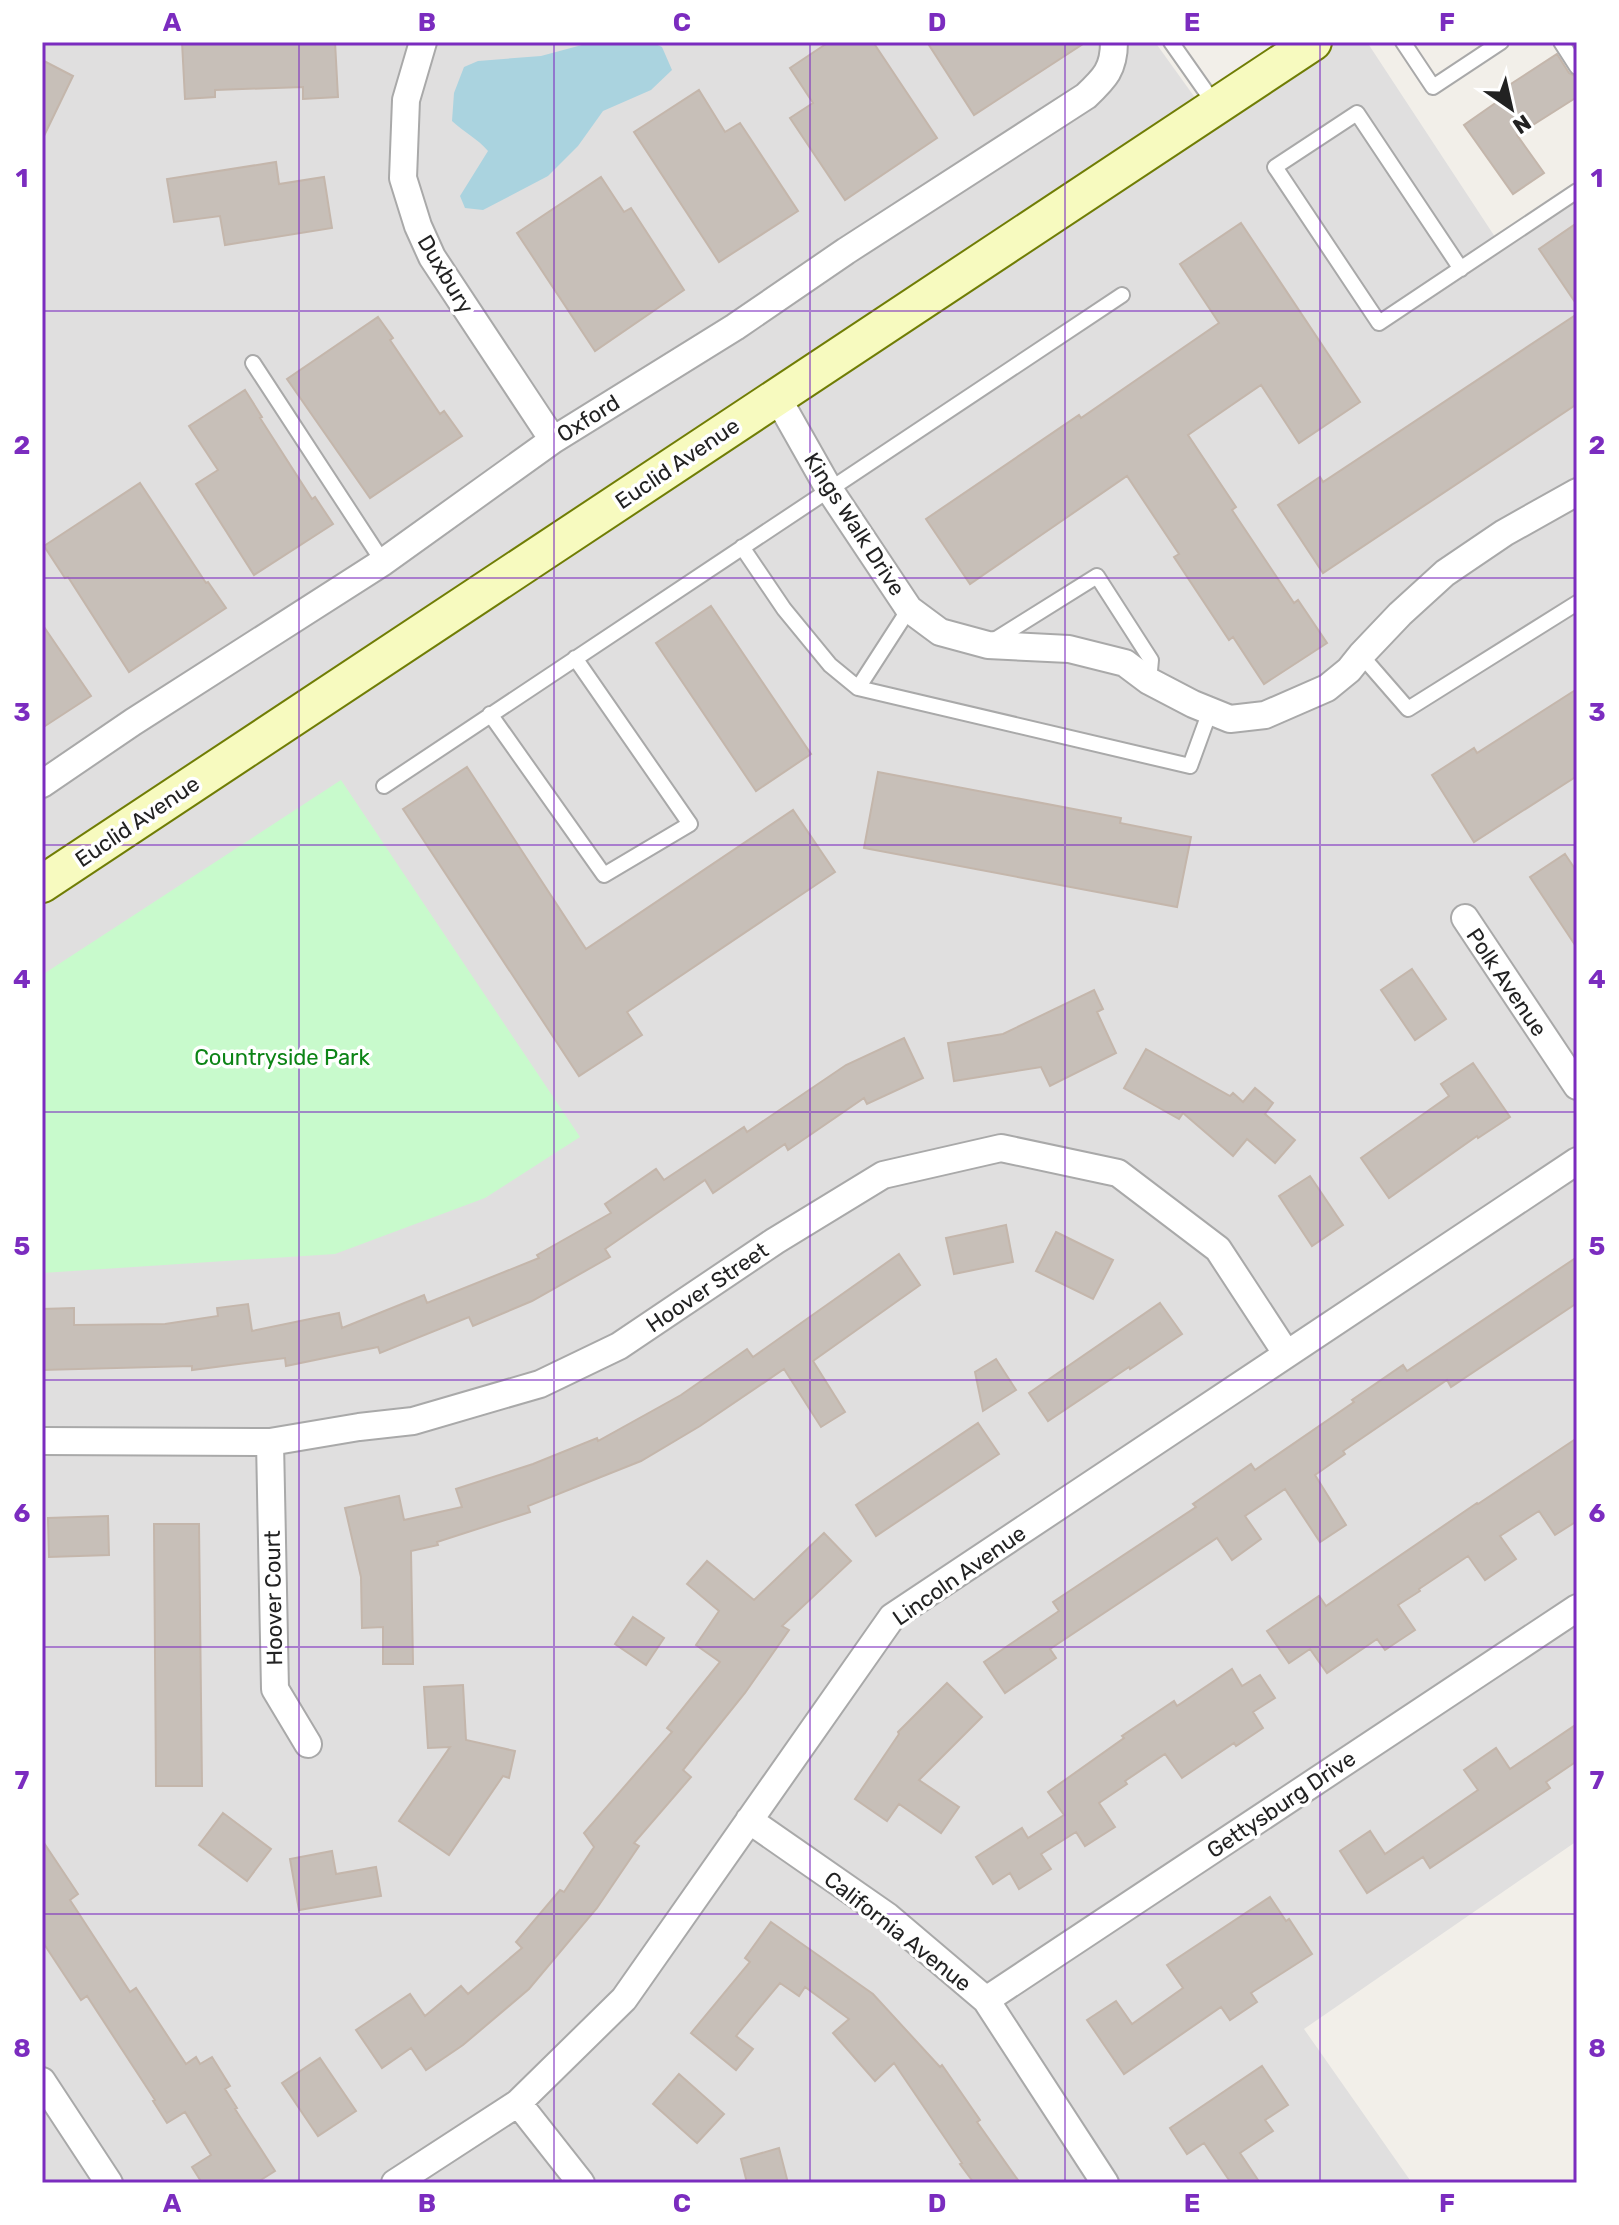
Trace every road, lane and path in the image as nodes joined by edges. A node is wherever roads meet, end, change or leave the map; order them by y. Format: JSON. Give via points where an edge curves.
{"nodes":[{"id":1,"x":423,"y":42,"type":"edge"},
{"id":2,"x":1114,"y":42,"type":"edge"},
{"id":3,"x":1171,"y":42,"type":"edge"},
{"id":4,"x":1313,"y":42,"type":"edge"},
{"id":5,"x":1403,"y":42,"type":"edge"},
{"id":6,"x":1501,"y":42,"type":"edge"},
{"id":7,"x":1561,"y":42,"type":"edge"},
{"id":8,"x":1577,"y":67,"type":"edge"},
{"id":9,"x":1216,"y":106,"type":"junction"},
{"id":10,"x":1577,"y":191,"type":"edge"},
{"id":11,"x":1461,"y":269,"type":"junction"},
{"id":12,"x":1122,"y":295,"type":"dead end"},
{"id":13,"x":253,"y":363,"type":"dead end"},
{"id":14,"x":777,"y":397,"type":"junction"},
{"id":15,"x":553,"y":440,"type":"junction"},
{"id":16,"x":829,"y":489,"type":"junction"},
{"id":17,"x":1577,"y":492,"type":"edge"},
{"id":18,"x":742,"y":547,"type":"junction"},
{"id":19,"x":383,"y":562,"type":"junction"},
{"id":20,"x":1577,"y":603,"type":"edge"},
{"id":21,"x":909,"y":609,"type":"junction"},
{"id":22,"x":988,"y":645,"type":"junction"},
{"id":23,"x":1361,"y":655,"type":"junction"},
{"id":24,"x":575,"y":658,"type":"junction"},
{"id":25,"x":1149,"y":681,"type":"junction"},
{"id":26,"x":858,"y":688,"type":"junction"},
{"id":27,"x":1210,"y":711,"type":"junction"},
{"id":28,"x":490,"y":714,"type":"junction"},
{"id":29,"x":42,"y":784,"type":"edge"},
{"id":30,"x":384,"y":786,"type":"dead end"},
{"id":31,"x":42,"y":884,"type":"edge"},
{"id":32,"x":1465,"y":918,"type":"dead end"},
{"id":33,"x":1577,"y":1086,"type":"edge"},
{"id":34,"x":1577,"y":1161,"type":"edge"},
{"id":35,"x":1286,"y":1353,"type":"junction"},
{"id":36,"x":42,"y":1441,"type":"edge"},
{"id":37,"x":270,"y":1442,"type":"junction"},
{"id":38,"x":1577,"y":1608,"type":"edge"},
{"id":39,"x":308,"y":1744,"type":"dead end"},
{"id":40,"x":749,"y":1820,"type":"junction"},
{"id":41,"x":986,"y":2000,"type":"junction"},
{"id":42,"x":42,"y":2081,"type":"edge"},
{"id":43,"x":518,"y":2103,"type":"junction"},
{"id":44,"x":109,"y":2183,"type":"edge"},
{"id":45,"x":395,"y":2183,"type":"edge"},
{"id":46,"x":581,"y":2183,"type":"edge"},
{"id":47,"x":1105,"y":2183,"type":"edge"}],
"edges":[{"from":1,"to":15,"type":"street","name":"Duxbury","via":[[406,100],[404,130],[403,178],[418,226],[432,257]]},
{"from":2,"to":15,"type":"street","name":"Oxford","via":[[1106,77],[1086,96]]},
{"from":3,"to":9,"type":"lane"},
{"from":4,"to":9,"type":"main road","name":"Euclid Avenue"},
{"from":5,"to":6,"type":"lane","via":[[1433,87]]},
{"from":7,"to":8,"type":"lane"},
{"from":9,"to":14,"type":"main road","name":"Euclid Avenue"},
{"from":10,"to":11,"type":"lane"},
{"from":11,"to":11,"type":"lane","via":[[1379,323],[1275,167],[1357,113]]},
{"from":12,"to":16,"type":"lane"},
{"from":13,"to":19,"type":"lane"},
{"from":14,"to":16,"type":"street","name":"Kings Walk Drive"},
{"from":14,"to":31,"type":"main road","name":"Euclid Avenue"},
{"from":15,"to":19,"type":"street","name":"Oxford"},
{"from":16,"to":18,"type":"lane"},
{"from":16,"to":21,"type":"street","name":"Kings Walk Drive"},
{"from":17,"to":23,"type":"street","name":"Kings Walk Drive","via":[[1445,573]]},
{"from":18,"to":24,"type":"lane"},
{"from":18,"to":26,"type":"lane","via":[[830,665]]},
{"from":19,"to":29,"type":"street","name":"Oxford"},
{"from":20,"to":23,"type":"lane","via":[[1408,709]]},
{"from":21,"to":22,"type":"street","name":"Kings Walk Drive","via":[[940,632]]},
{"from":21,"to":26,"type":"lane"},
{"from":22,"to":25,"type":"street","name":"Kings Walk Drive","via":[[1069,649],[1125,663]]},
{"from":22,"to":25,"type":"lane","via":[[1097,576],[1151,660]]},
{"from":23,"to":27,"type":"street","name":"Kings Walk Drive","via":[[1327,688],[1265,715],[1230,719]]},
{"from":24,"to":28,"type":"lane"},
{"from":24,"to":28,"type":"lane","via":[[690,824],[604,875]]},
{"from":25,"to":27,"type":"street","name":"Kings Walk Drive"},
{"from":26,"to":27,"type":"lane","via":[[1190,766]]},
{"from":28,"to":30,"type":"lane"},
{"from":32,"to":33,"type":"street","name":"Polk Avenue"},
{"from":34,"to":35,"type":"street","name":"Lincoln Avenue"},
{"from":35,"to":37,"type":"street","name":"Hoover Street","via":[[1218,1249],[1118,1173],[1001,1148],[883,1175],[619,1346],[540,1384],[413,1421]]},
{"from":35,"to":40,"type":"street","name":"Lincoln Avenue","via":[[892,1617]]},
{"from":36,"to":37,"type":"street","name":"Hoover Street"},
{"from":37,"to":39,"type":"street","name":"Hoover Court","via":[[275,1689]]},
{"from":38,"to":41,"type":"street","name":"Gettysburg Drive"},
{"from":40,"to":41,"type":"street","name":"California Avenue","via":[[887,1916]]},
{"from":40,"to":43,"type":"street","name":"Lincoln Avenue","via":[[624,1999]]},
{"from":41,"to":47,"type":"street","name":"California Avenue"},
{"from":42,"to":44,"type":"street"},
{"from":43,"to":45,"type":"street","name":"Lincoln Avenue"},
{"from":43,"to":46,"type":"street"}]}
